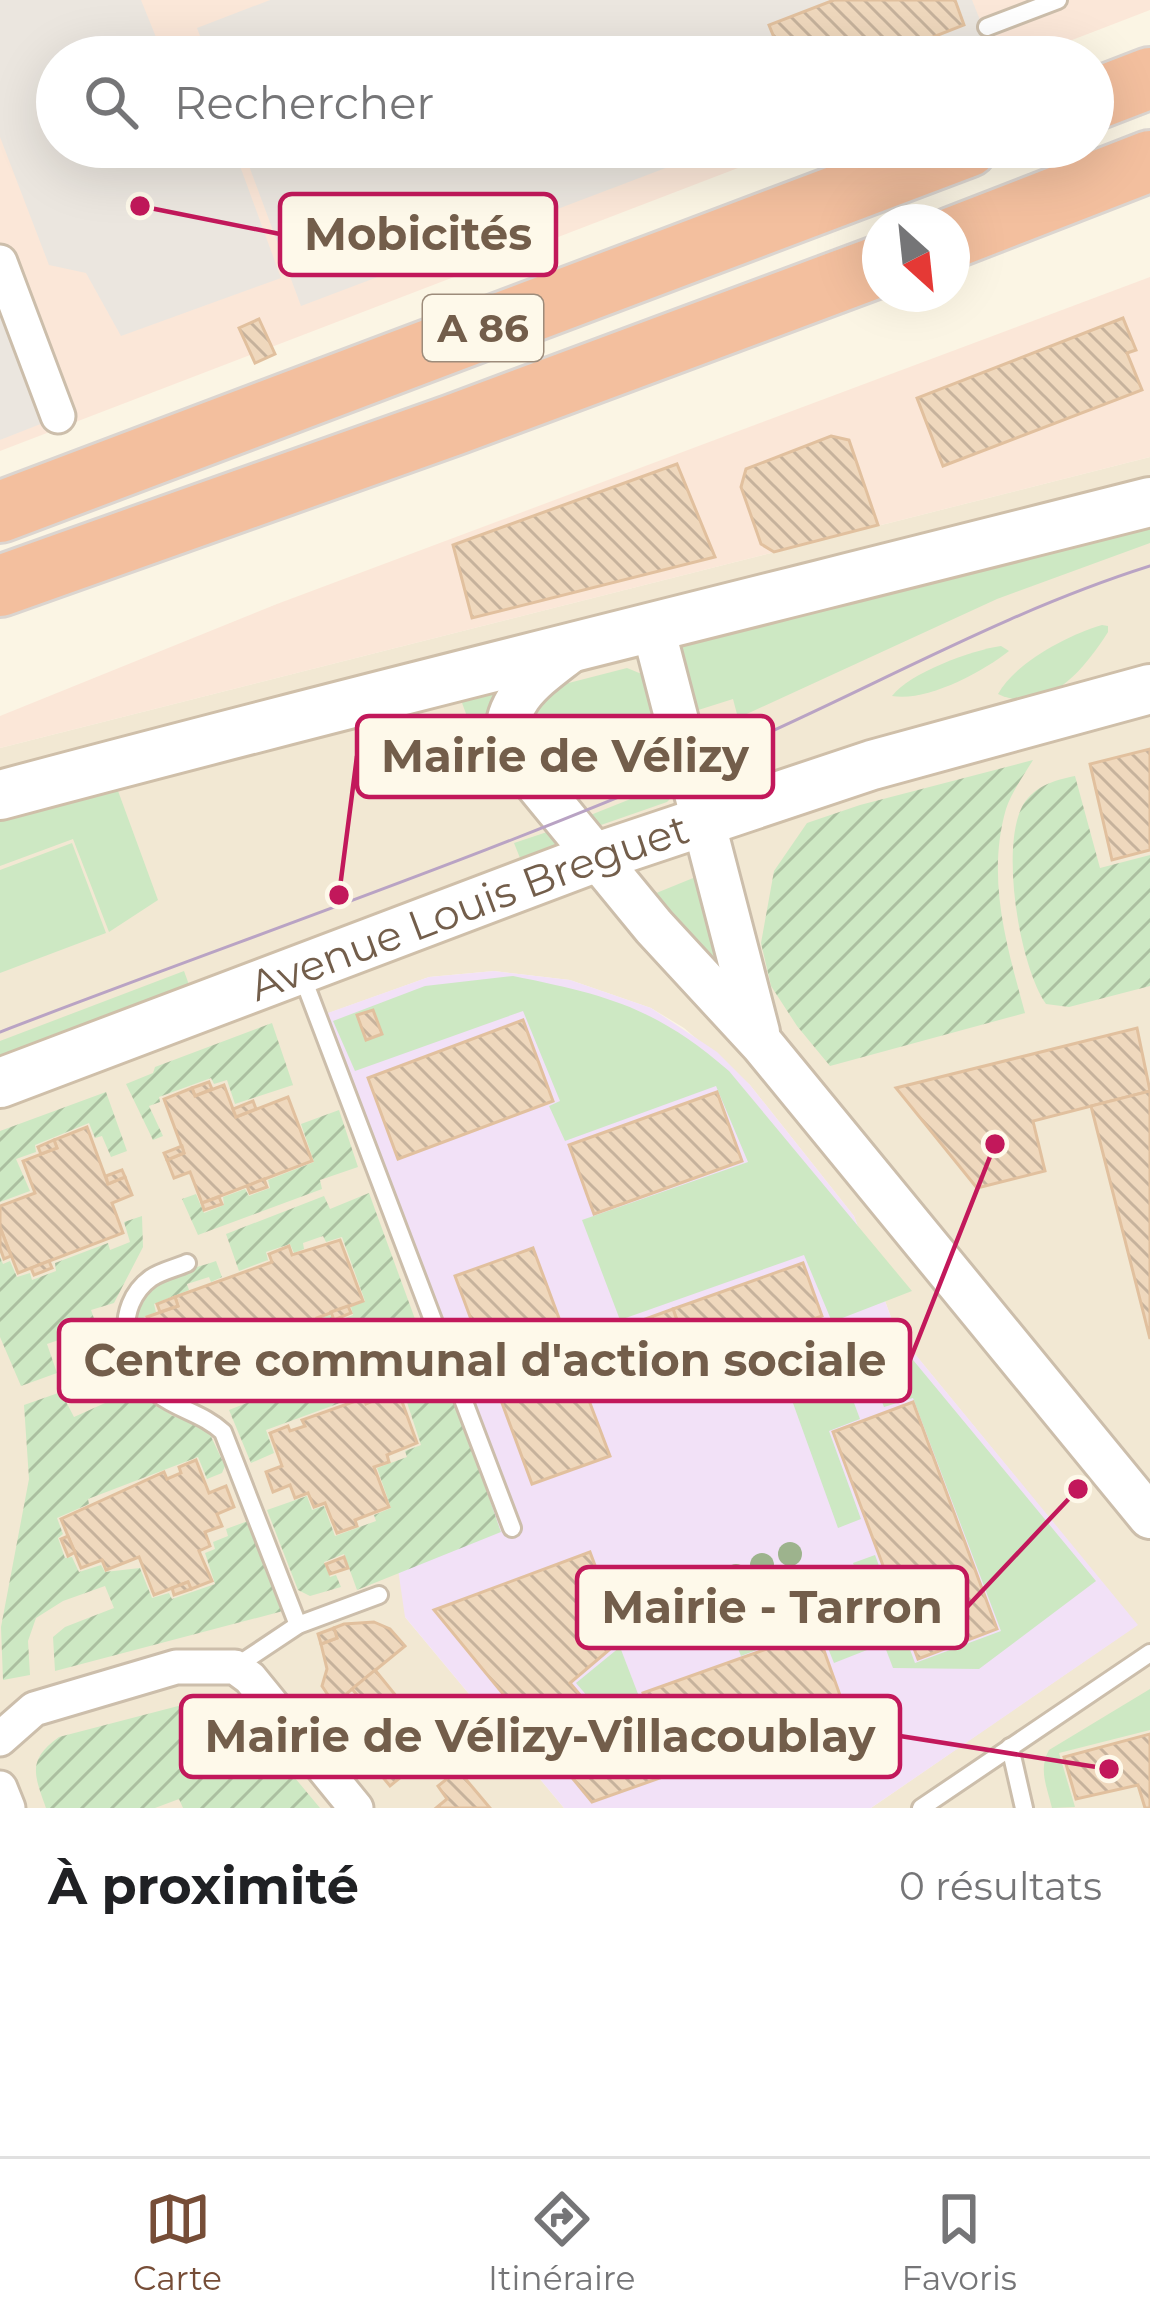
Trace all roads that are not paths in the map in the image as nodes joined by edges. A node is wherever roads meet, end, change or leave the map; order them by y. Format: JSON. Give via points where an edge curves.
{"nodes":[{"id":1,"x":1058,"y":0,"type":"edge"},
{"id":2,"x":1026,"y":6,"type":"edge"},
{"id":3,"x":987,"y":27,"type":"dead end"},
{"id":4,"x":1150,"y":78,"type":"edge"},
{"id":5,"x":1114,"y":92,"type":"edge"},
{"id":6,"x":1150,"y":161,"type":"edge"},
{"id":7,"x":912,"y":168,"type":"edge"},
{"id":8,"x":970,"y":231,"type":"edge"},
{"id":9,"x":0,"y":262,"type":"edge"},
{"id":10,"x":862,"y":273,"type":"edge"},
{"id":11,"x":58,"y":416,"type":"dead end"},
{"id":12,"x":1150,"y":502,"type":"edge"},
{"id":13,"x":0,"y":512,"type":"edge"},
{"id":14,"x":0,"y":586,"type":"edge"},
{"id":15,"x":653,"y":628,"type":"junction"},
{"id":16,"x":573,"y":649,"type":"junction"},
{"id":17,"x":1150,"y":689,"type":"edge"},
{"id":18,"x":0,"y":795,"type":"edge"},
{"id":19,"x":703,"y":825,"type":"junction"},
{"id":20,"x":597,"y":857,"type":"junction"},
{"id":21,"x":300,"y":970,"type":"junction"},
{"id":22,"x":762,"y":1044,"type":"junction"},
{"id":23,"x":0,"y":1083,"type":"edge"},
{"id":24,"x":187,"y":1263,"type":"dead end"},
{"id":25,"x":1150,"y":1517,"type":"edge"},
{"id":26,"x":512,"y":1528,"type":"dead end"},
{"id":27,"x":380,"y":1595,"type":"dead end"},
{"id":28,"x":298,"y":1625,"type":"junction"},
{"id":29,"x":1150,"y":1653,"type":"edge"},
{"id":30,"x":236,"y":1667,"type":"junction"},
{"id":31,"x":0,"y":1739,"type":"edge"},
{"id":32,"x":1010,"y":1747,"type":"junction"},
{"id":33,"x":0,"y":1788,"type":"edge"},
{"id":34,"x":8,"y":1808,"type":"edge"},
{"id":35,"x":356,"y":1808,"type":"edge"},
{"id":36,"x":921,"y":1808,"type":"edge"},
{"id":37,"x":1024,"y":1808,"type":"edge"}],
"edges":[{"from":1,"to":2,"type":"lane"},
{"from":2,"to":3,"type":"lane"},
{"from":4,"to":5,"type":"highway"},
{"from":6,"to":8,"type":"highway"},
{"from":7,"to":13,"type":"highway","number":"A 86"},
{"from":9,"to":11,"type":"street"},
{"from":10,"to":14,"type":"highway","number":"A 86"},
{"from":12,"to":15,"type":"main road"},
{"from":15,"to":16,"type":"main road"},
{"from":15,"to":19,"type":"street"},
{"from":16,"to":18,"type":"main road","via":[[354,695]]},
{"from":16,"to":20,"type":"street","via":[[514,700],[504,725],[507,748]]},
{"from":17,"to":19,"type":"main road","name":"Avenue Louis Breguet","via":[[872,765]]},
{"from":19,"to":20,"type":"main road","name":"Avenue Louis Breguet"},
{"from":19,"to":22,"type":"street"},
{"from":20,"to":21,"type":"main road","name":"Avenue Louis Breguet"},
{"from":20,"to":22,"type":"street"},
{"from":21,"to":23,"type":"main road","name":"Avenue Louis Breguet"},
{"from":21,"to":26,"type":"lane"},
{"from":22,"to":25,"type":"street"},
{"from":24,"to":28,"type":"lane","via":[[152,1277],[134,1296],[124,1328],[130,1356],[158,1394],[224,1432]]},
{"from":27,"to":28,"type":"lane"},
{"from":28,"to":30,"type":"lane"},
{"from":29,"to":32,"type":"lane"},
{"from":30,"to":31,"type":"street","via":[[176,1667],[34,1708]]},
{"from":30,"to":35,"type":"street"},
{"from":32,"to":36,"type":"lane"},
{"from":32,"to":37,"type":"lane"},
{"from":33,"to":34,"type":"street"}]}
